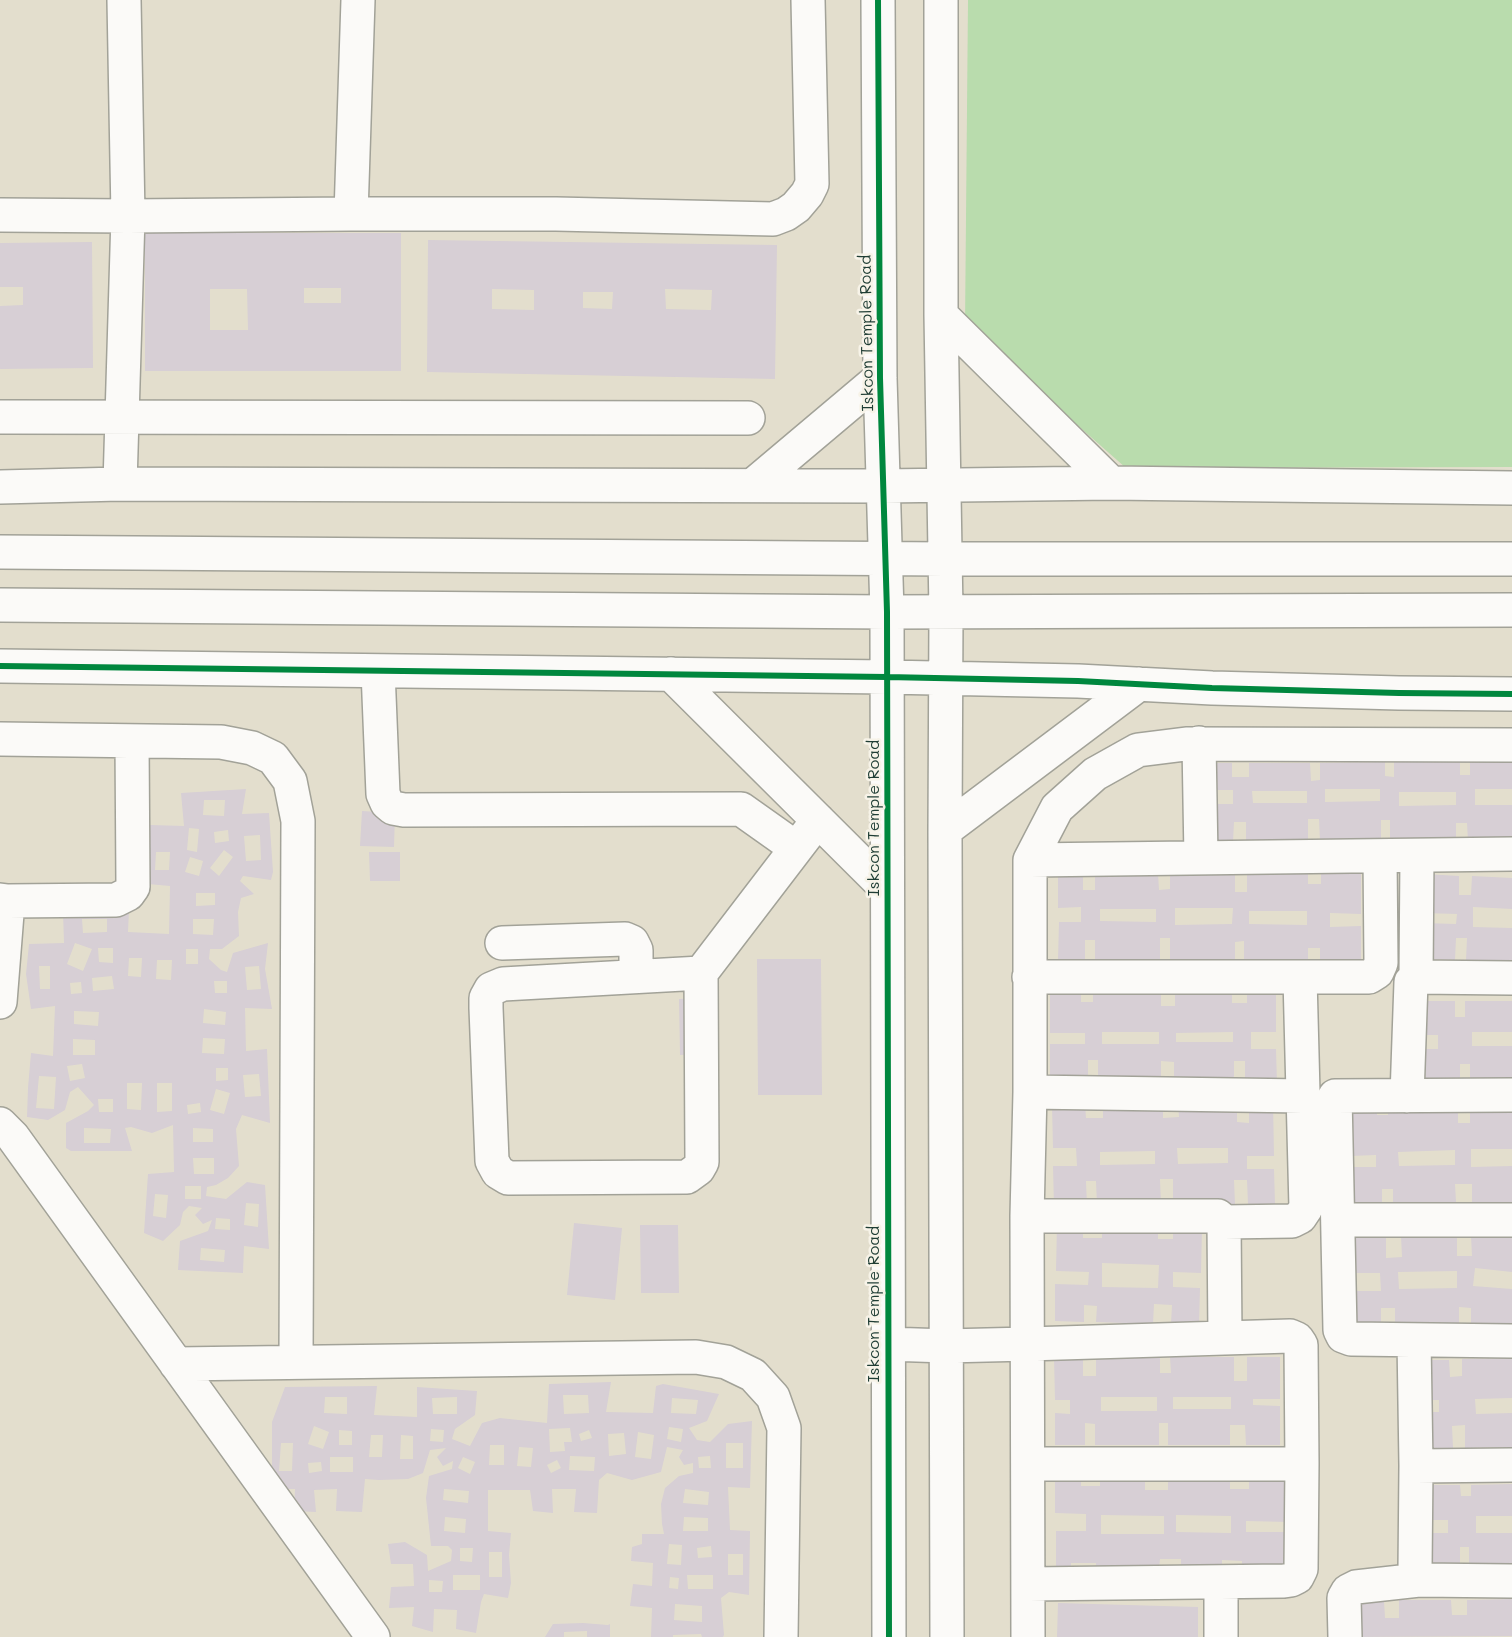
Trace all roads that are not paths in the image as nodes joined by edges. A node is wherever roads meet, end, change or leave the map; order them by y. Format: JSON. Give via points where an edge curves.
{"nodes":[{"id":1,"x":124,"y":0,"type":"edge"},
{"id":2,"x":358,"y":0,"type":"edge"},
{"id":3,"x":808,"y":0,"type":"edge"},
{"id":4,"x":879,"y":0,"type":"edge"},
{"id":5,"x":941,"y":0,"type":"edge"},
{"id":6,"x":351,"y":214,"type":"junction"},
{"id":7,"x":0,"y":215,"type":"edge"},
{"id":8,"x":128,"y":216,"type":"junction"},
{"id":9,"x":940,"y":315,"type":"junction"},
{"id":10,"x":880,"y":378,"type":"junction"},
{"id":11,"x":0,"y":417,"type":"edge"},
{"id":12,"x":122,"y":417,"type":"junction"},
{"id":13,"x":748,"y":418,"type":"dead end"},
{"id":14,"x":1111,"y":483,"type":"junction"},
{"id":15,"x":120,"y":484,"type":"junction"},
{"id":16,"x":753,"y":485,"type":"junction"},
{"id":17,"x":882,"y":486,"type":"junction"},
{"id":18,"x":945,"y":486,"type":"junction"},
{"id":19,"x":0,"y":487,"type":"edge"},
{"id":20,"x":1512,"y":488,"type":"edge"},
{"id":21,"x":0,"y":552,"type":"edge"},
{"id":22,"x":885,"y":558,"type":"junction"},
{"id":23,"x":945,"y":559,"type":"junction"},
{"id":24,"x":1512,"y":559,"type":"edge"},
{"id":25,"x":0,"y":606,"type":"edge"},
{"id":26,"x":1512,"y":610,"type":"edge"},
{"id":27,"x":887,"y":612,"type":"junction"},
{"id":28,"x":946,"y":612,"type":"junction"},
{"id":29,"x":0,"y":666,"type":"edge"},
{"id":30,"x":378,"y":671,"type":"junction"},
{"id":31,"x":671,"y":674,"type":"junction"},
{"id":32,"x":887,"y":677,"type":"junction"},
{"id":33,"x":945,"y":679,"type":"junction"},
{"id":34,"x":1138,"y":684,"type":"junction"},
{"id":35,"x":1512,"y":694,"type":"edge"},
{"id":36,"x":0,"y":739,"type":"edge"},
{"id":37,"x":132,"y":741,"type":"junction"},
{"id":38,"x":1199,"y":743,"type":"junction"},
{"id":39,"x":1512,"y":745,"type":"edge"},
{"id":40,"x":818,"y":820,"type":"junction"},
{"id":41,"x":945,"y":830,"type":"junction"},
{"id":42,"x":796,"y":848,"type":"junction"},
{"id":43,"x":1512,"y":854,"type":"edge"},
{"id":44,"x":1380,"y":856,"type":"junction"},
{"id":45,"x":1417,"y":856,"type":"junction"},
{"id":46,"x":1201,"y":858,"type":"junction"},
{"id":47,"x":1030,"y":860,"type":"junction"},
{"id":48,"x":887,"y":889,"type":"junction"},
{"id":49,"x":4,"y":901,"type":"edge"},
{"id":50,"x":502,"y":943,"type":"dead end"},
{"id":51,"x":701,"y":973,"type":"junction"},
{"id":52,"x":636,"y":976,"type":"junction"},
{"id":53,"x":1029,"y":977,"type":"junction"},
{"id":54,"x":1416,"y":977,"type":"junction"},
{"id":55,"x":1300,"y":978,"type":"junction"},
{"id":56,"x":1512,"y":978,"type":"edge"},
{"id":57,"x":0,"y":1002,"type":"edge"},
{"id":58,"x":1030,"y":1092,"type":"junction"},
{"id":59,"x":1512,"y":1095,"type":"edge"},
{"id":60,"x":1303,"y":1096,"type":"junction"},
{"id":61,"x":1407,"y":1096,"type":"junction"},
{"id":62,"x":0,"y":1124,"type":"edge"},
{"id":63,"x":1027,"y":1216,"type":"junction"},
{"id":64,"x":1338,"y":1220,"type":"junction"},
{"id":65,"x":1512,"y":1220,"type":"edge"},
{"id":66,"x":1224,"y":1222,"type":"junction"},
{"id":67,"x":1225,"y":1338,"type":"junction"},
{"id":68,"x":1414,"y":1340,"type":"junction"},
{"id":69,"x":1512,"y":1341,"type":"edge"},
{"id":70,"x":888,"y":1344,"type":"junction"},
{"id":71,"x":1028,"y":1344,"type":"junction"},
{"id":72,"x":946,"y":1346,"type":"junction"},
{"id":73,"x":296,"y":1362,"type":"junction"},
{"id":74,"x":176,"y":1364,"type":"junction"},
{"id":75,"x":1028,"y":1464,"type":"junction"},
{"id":76,"x":1302,"y":1464,"type":"junction"},
{"id":77,"x":1416,"y":1466,"type":"junction"},
{"id":78,"x":1512,"y":1466,"type":"edge"},
{"id":79,"x":1419,"y":1580,"type":"junction"},
{"id":80,"x":1512,"y":1581,"type":"edge"},
{"id":81,"x":1221,"y":1582,"type":"junction"},
{"id":82,"x":1029,"y":1584,"type":"junction"},
{"id":83,"x":373,"y":1637,"type":"edge"},
{"id":84,"x":782,"y":1637,"type":"edge"},
{"id":85,"x":889,"y":1637,"type":"edge"},
{"id":86,"x":947,"y":1637,"type":"edge"},
{"id":87,"x":1028,"y":1637,"type":"edge"},
{"id":88,"x":1221,"y":1637,"type":"edge"},
{"id":89,"x":1345,"y":1637,"type":"edge"}],
"edges":[{"from":1,"to":8,"type":"street"},
{"from":2,"to":6,"type":"street"},
{"from":3,"to":6,"type":"street","via":[[812,184],[786,214],[774,219]]},
{"from":4,"to":10,"type":"street","name":"Iskcon Temple Road"},
{"from":5,"to":9,"type":"street"},
{"from":6,"to":8,"type":"street"},
{"from":7,"to":8,"type":"street"},
{"from":8,"to":12,"type":"street"},
{"from":9,"to":14,"type":"street"},
{"from":9,"to":18,"type":"street"},
{"from":10,"to":16,"type":"street"},
{"from":10,"to":17,"type":"street","name":"Iskcon Temple Road"},
{"from":11,"to":12,"type":"street"},
{"from":12,"to":13,"type":"street"},
{"from":12,"to":15,"type":"street"},
{"from":14,"to":18,"type":"street"},
{"from":14,"to":20,"type":"street"},
{"from":15,"to":16,"type":"street"},
{"from":15,"to":19,"type":"street"},
{"from":16,"to":17,"type":"street"},
{"from":17,"to":18,"type":"street"},
{"from":17,"to":22,"type":"street","name":"Iskcon Temple Road"},
{"from":18,"to":23,"type":"street"},
{"from":21,"to":22,"type":"street"},
{"from":22,"to":23,"type":"street"},
{"from":22,"to":27,"type":"street","name":"Iskcon Temple Road"},
{"from":23,"to":24,"type":"street"},
{"from":23,"to":28,"type":"street"},
{"from":25,"to":27,"type":"street"},
{"from":26,"to":28,"type":"street"},
{"from":27,"to":28,"type":"street"},
{"from":27,"to":32,"type":"street","name":"Iskcon Temple Road"},
{"from":28,"to":33,"type":"street"},
{"from":29,"to":30,"type":"street"},
{"from":30,"to":31,"type":"street"},
{"from":30,"to":42,"type":"street","via":[[383,794],[393,808],[741,809]]},
{"from":31,"to":32,"type":"street"},
{"from":31,"to":40,"type":"street"},
{"from":32,"to":33,"type":"street"},
{"from":32,"to":48,"type":"street","name":"Iskcon Temple Road"},
{"from":33,"to":34,"type":"street"},
{"from":33,"to":41,"type":"street"},
{"from":34,"to":35,"type":"street"},
{"from":34,"to":41,"type":"street"},
{"from":36,"to":37,"type":"street"},
{"from":37,"to":49,"type":"street","via":[[133,887],[128,894],[116,900]]},
{"from":37,"to":73,"type":"street","via":[[221,742],[252,748],[273,758],[290,780],[298,820]]},
{"from":38,"to":39,"type":"street"},
{"from":38,"to":46,"type":"street"},
{"from":38,"to":47,"type":"street","via":[[1138,750],[1095,774],[1058,808]]},
{"from":40,"to":42,"type":"street"},
{"from":40,"to":48,"type":"street"},
{"from":41,"to":72,"type":"street"},
{"from":42,"to":51,"type":"street"},
{"from":43,"to":45,"type":"street"},
{"from":44,"to":45,"type":"street"},
{"from":44,"to":46,"type":"street"},
{"from":44,"to":55,"type":"street","via":[[1381,963],[1377,972],[1369,977]]},
{"from":45,"to":54,"type":"street"},
{"from":46,"to":47,"type":"street"},
{"from":47,"to":53,"type":"street"},
{"from":48,"to":70,"type":"street","name":"Iskcon Temple Road"},
{"from":49,"to":57,"type":"street"},
{"from":50,"to":52,"type":"street","via":[[625,939],[636,950]]},
{"from":51,"to":52,"type":"street"},
{"from":51,"to":52,"type":"street","via":[[702,1162],[698,1169],[687,1177],[508,1178],[498,1172],[492,1161],[487,1032],[486,999],[491,989],[503,984]]},
{"from":53,"to":55,"type":"street"},
{"from":53,"to":58,"type":"street"},
{"from":54,"to":56,"type":"street"},
{"from":54,"to":61,"type":"street","via":[[1409,990]]},
{"from":55,"to":60,"type":"street"},
{"from":58,"to":60,"type":"street"},
{"from":58,"to":63,"type":"street"},
{"from":59,"to":61,"type":"street"},
{"from":60,"to":66,"type":"street","via":[[1306,1208],[1292,1221]]},
{"from":61,"to":64,"type":"street","via":[[1335,1096]]},
{"from":62,"to":74,"type":"street"},
{"from":63,"to":66,"type":"street","via":[[1218,1216]]},
{"from":63,"to":71,"type":"street"},
{"from":64,"to":65,"type":"street"},
{"from":64,"to":68,"type":"street","via":[[1343,1336]]},
{"from":66,"to":67,"type":"street"},
{"from":67,"to":71,"type":"street"},
{"from":67,"to":76,"type":"street","via":[[1298,1339]]},
{"from":68,"to":69,"type":"street"},
{"from":68,"to":77,"type":"street"},
{"from":70,"to":72,"type":"street"},
{"from":70,"to":85,"type":"street","name":"Iskcon Temple Road"},
{"from":71,"to":72,"type":"street"},
{"from":71,"to":75,"type":"street"},
{"from":72,"to":86,"type":"street"},
{"from":73,"to":74,"type":"street"},
{"from":73,"to":84,"type":"street","via":[[696,1357],[726,1362],[753,1375],[773,1397],[784,1428]]},
{"from":74,"to":83,"type":"street"},
{"from":75,"to":76,"type":"street"},
{"from":75,"to":82,"type":"street"},
{"from":76,"to":81,"type":"street","via":[[1298,1577],[1284,1581]]},
{"from":77,"to":78,"type":"street"},
{"from":77,"to":79,"type":"street","via":[[1415,1569]]},
{"from":79,"to":80,"type":"street"},
{"from":79,"to":89,"type":"street","via":[[1348,1591],[1344,1598]]},
{"from":81,"to":82,"type":"street"},
{"from":81,"to":88,"type":"street"},
{"from":82,"to":87,"type":"street"}]}
